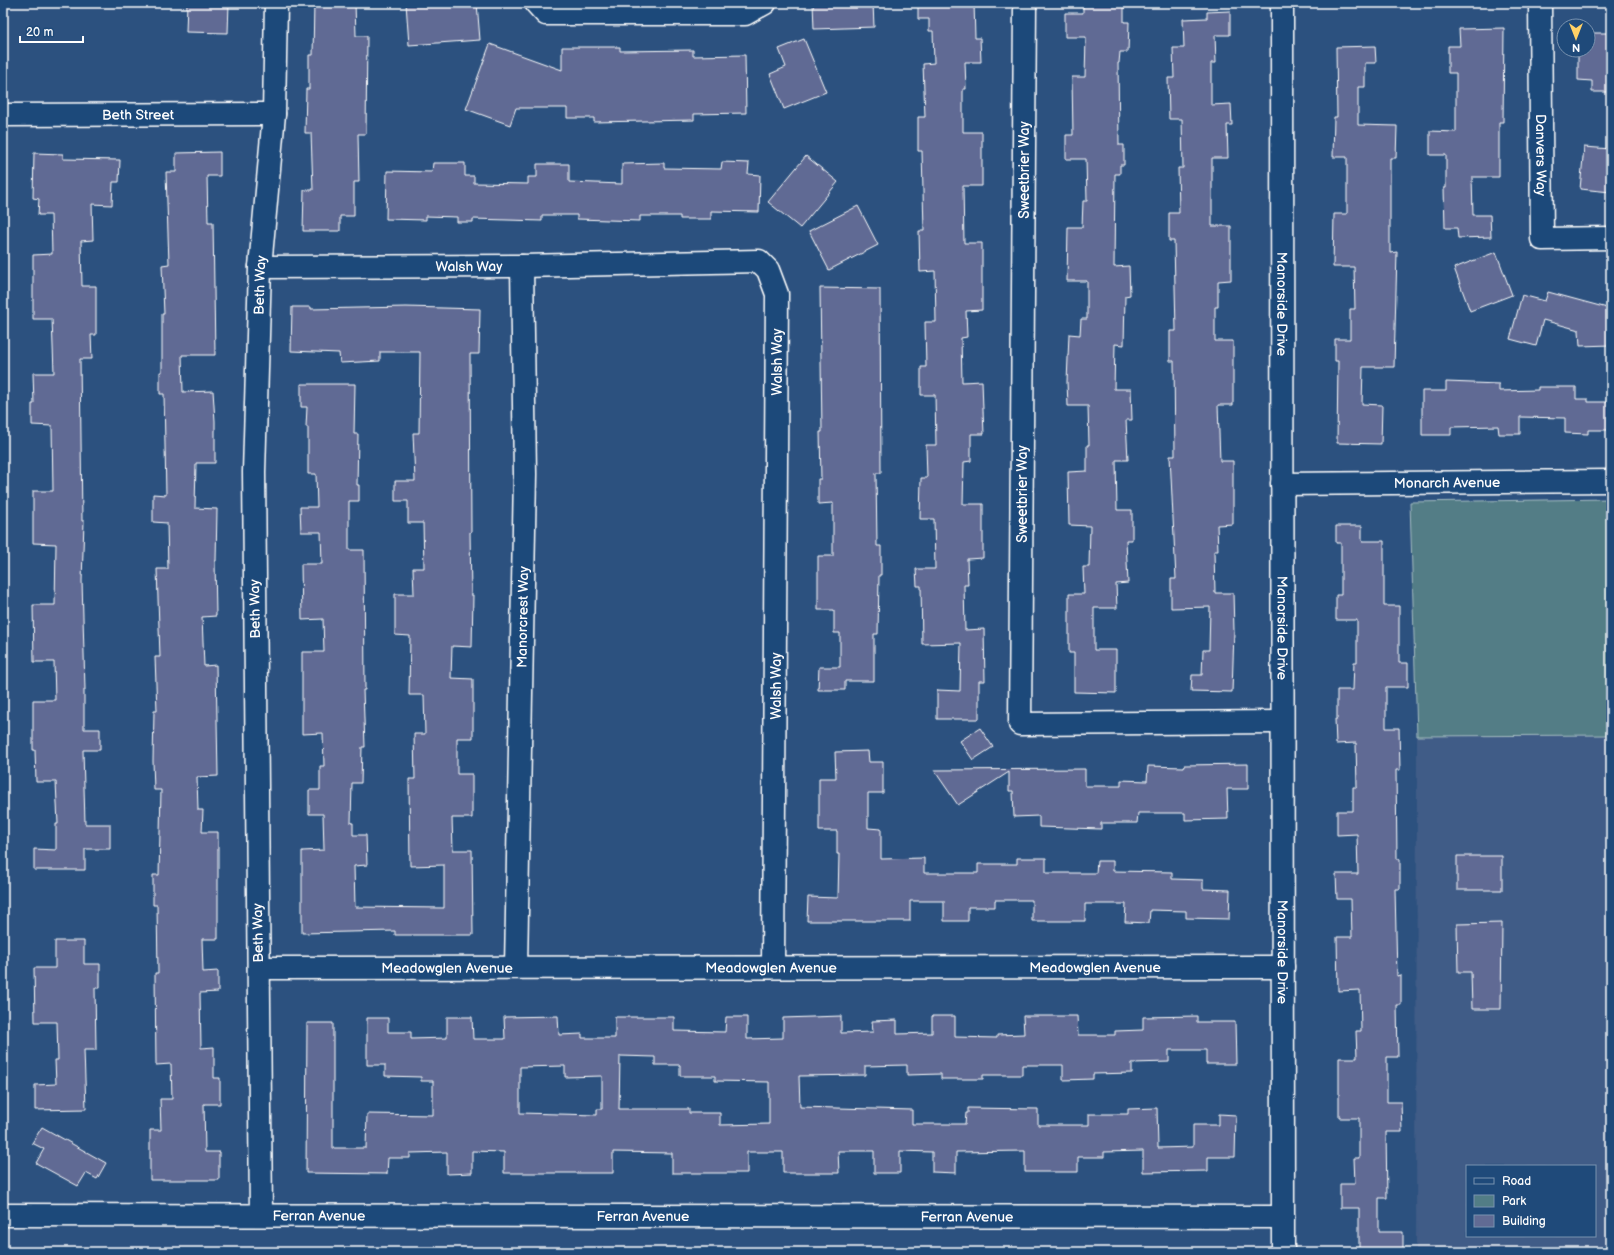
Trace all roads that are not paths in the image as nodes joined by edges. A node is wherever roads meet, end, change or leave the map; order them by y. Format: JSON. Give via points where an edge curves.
{"nodes":[{"id":1,"x":276,"y":3,"type":"edge"},
{"id":2,"x":536,"y":3,"type":"edge"},
{"id":3,"x":765,"y":3,"type":"edge"},
{"id":4,"x":1025,"y":3,"type":"edge"},
{"id":5,"x":1282,"y":3,"type":"edge"},
{"id":6,"x":1540,"y":3,"type":"edge"},
{"id":7,"x":274,"y":114,"type":"junction"},
{"id":8,"x":3,"y":116,"type":"edge"},
{"id":9,"x":1611,"y":238,"type":"edge"},
{"id":10,"x":522,"y":266,"type":"junction"},
{"id":11,"x":260,"y":267,"type":"junction"},
{"id":12,"x":1611,"y":481,"type":"edge"},
{"id":13,"x":1282,"y":484,"type":"junction"},
{"id":14,"x":1282,"y":722,"type":"junction"},
{"id":15,"x":259,"y":968,"type":"junction"},
{"id":16,"x":516,"y":968,"type":"junction"},
{"id":17,"x":773,"y":968,"type":"junction"},
{"id":18,"x":1283,"y":968,"type":"junction"},
{"id":19,"x":3,"y":1215,"type":"edge"},
{"id":20,"x":261,"y":1215,"type":"junction"},
{"id":21,"x":1283,"y":1217,"type":"junction"},
{"id":22,"x":1283,"y":1252,"type":"edge"}],
"edges":[{"from":1,"to":7,"type":"street","name":"Beth Way"},
{"from":2,"to":3,"type":"street","via":[[546,14],[745,14]]},
{"from":4,"to":14,"type":"street","name":"Sweetbrier Way","via":[[1020,724]]},
{"from":5,"to":13,"type":"street","name":"Manorside Drive"},
{"from":6,"to":9,"type":"street","name":"Danvers Way","via":[[1542,239]]},
{"from":7,"to":8,"type":"street","name":"Beth Street"},
{"from":7,"to":11,"type":"street","name":"Beth Way"},
{"from":10,"to":11,"type":"street","name":"Walsh Way"},
{"from":10,"to":16,"type":"street","name":"Manorcrest Way","via":[[524,474]]},
{"from":10,"to":17,"type":"street","name":"Walsh Way","via":[[759,261],[768,270],[778,294]]},
{"from":11,"to":15,"type":"street","name":"Beth Way","via":[[254,472]]},
{"from":12,"to":13,"type":"street","name":"Monarch Avenue"},
{"from":13,"to":14,"type":"street","name":"Manorside Drive"},
{"from":14,"to":18,"type":"street","name":"Manorside Drive"},
{"from":15,"to":16,"type":"street","name":"Meadowglen Avenue"},
{"from":15,"to":20,"type":"street","name":"Beth Way"},
{"from":16,"to":17,"type":"street","name":"Meadowglen Avenue"},
{"from":17,"to":18,"type":"street","name":"Meadowglen Avenue"},
{"from":18,"to":21,"type":"street","name":"Manorside Drive"},
{"from":19,"to":20,"type":"street","name":"Ferran Avenue"},
{"from":20,"to":21,"type":"street","name":"Ferran Avenue"},
{"from":21,"to":22,"type":"street","name":"Manorside Drive"}]}
